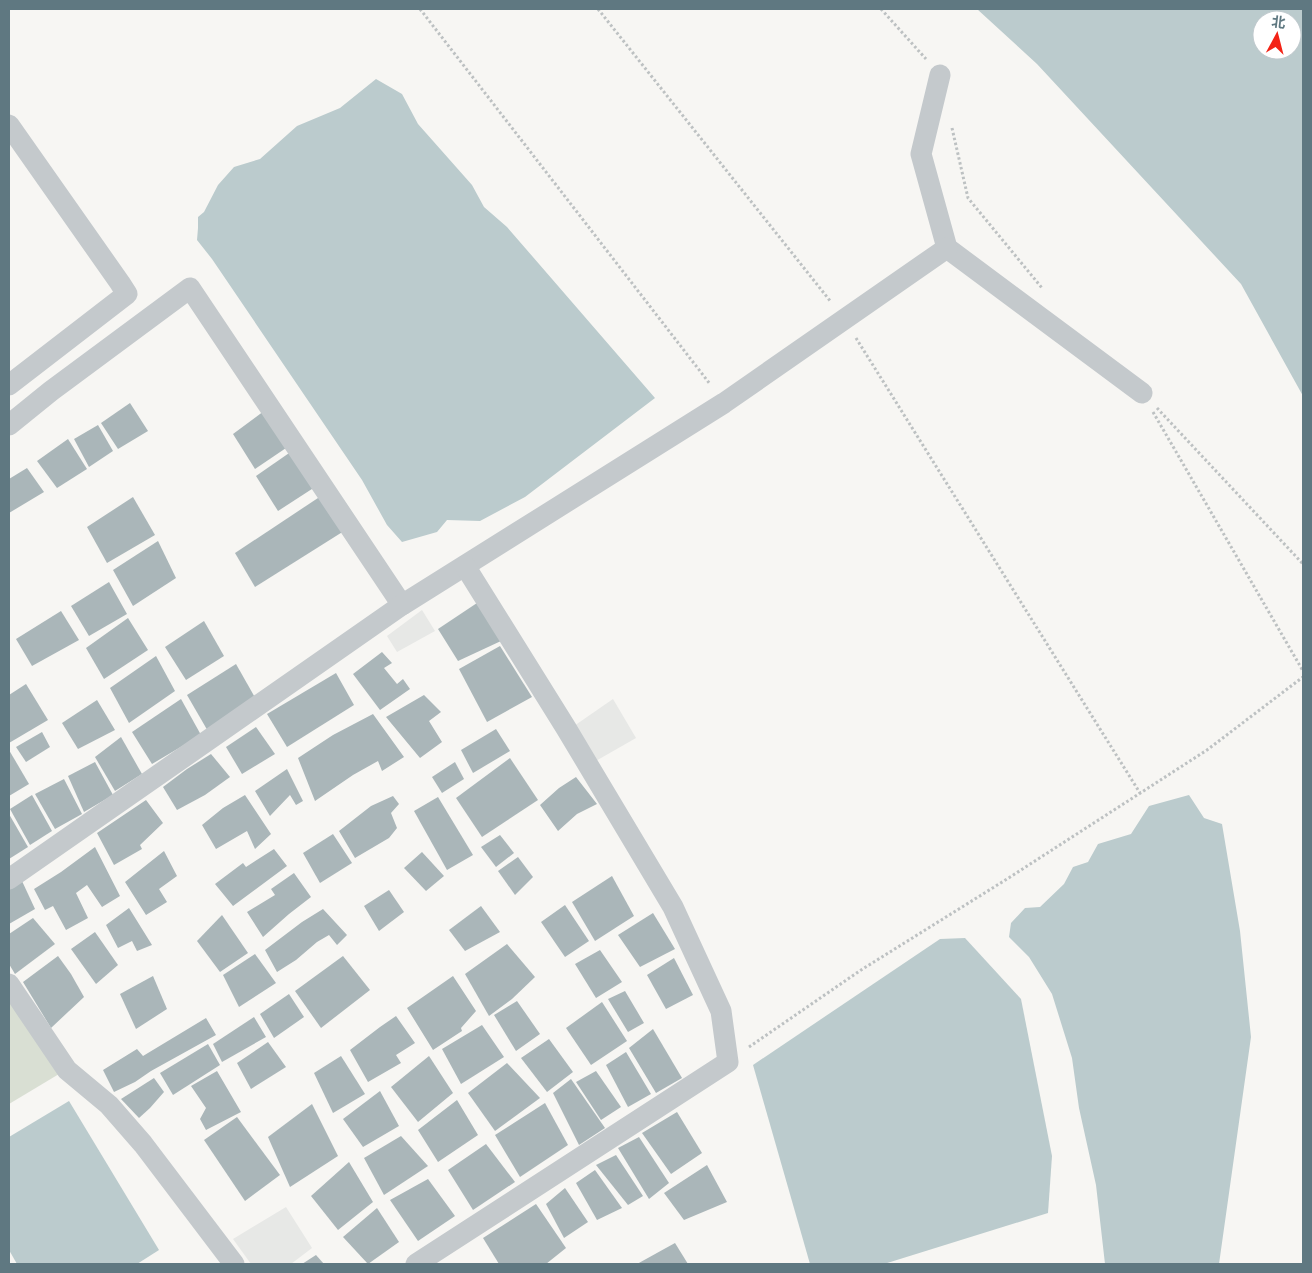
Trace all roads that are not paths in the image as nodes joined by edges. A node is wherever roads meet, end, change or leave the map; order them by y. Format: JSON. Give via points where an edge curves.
{"nodes":[{"id":1,"x":940,"y":75,"type":"road end"},
{"id":2,"x":9,"y":125,"type":"edge"},
{"id":3,"x":947,"y":248,"type":"junction"},
{"id":4,"x":127,"y":294,"type":"junction"},
{"id":5,"x":146,"y":321,"type":"junction"},
{"id":6,"x":9,"y":385,"type":"edge"},
{"id":7,"x":1142,"y":393,"type":"road end"},
{"id":8,"x":9,"y":425,"type":"edge"},
{"id":9,"x":465,"y":566,"type":"junction"},
{"id":10,"x":402,"y":605,"type":"junction"},
{"id":11,"x":9,"y":879,"type":"edge"},
{"id":12,"x":9,"y":984,"type":"edge"},
{"id":13,"x":234,"y":1264,"type":"edge"},
{"id":14,"x":416,"y":1264,"type":"edge"}],
"edges":[{"from":1,"to":3,"type":"street","via":[[921,154]]},
{"from":2,"to":4,"type":"street"},
{"from":3,"to":7,"type":"street"},
{"from":3,"to":9,"type":"street","via":[[724,402]]},
{"from":4,"to":5,"type":"street"},
{"from":4,"to":6,"type":"street"},
{"from":5,"to":8,"type":"street"},
{"from":5,"to":10,"type":"street","via":[[190,288]]},
{"from":9,"to":10,"type":"street"},
{"from":9,"to":14,"type":"street","via":[[673,907],[721,1011],[728,1062]]},
{"from":10,"to":11,"type":"street"},
{"from":12,"to":13,"type":"street","via":[[67,1070],[108,1105],[143,1144]]}]}
